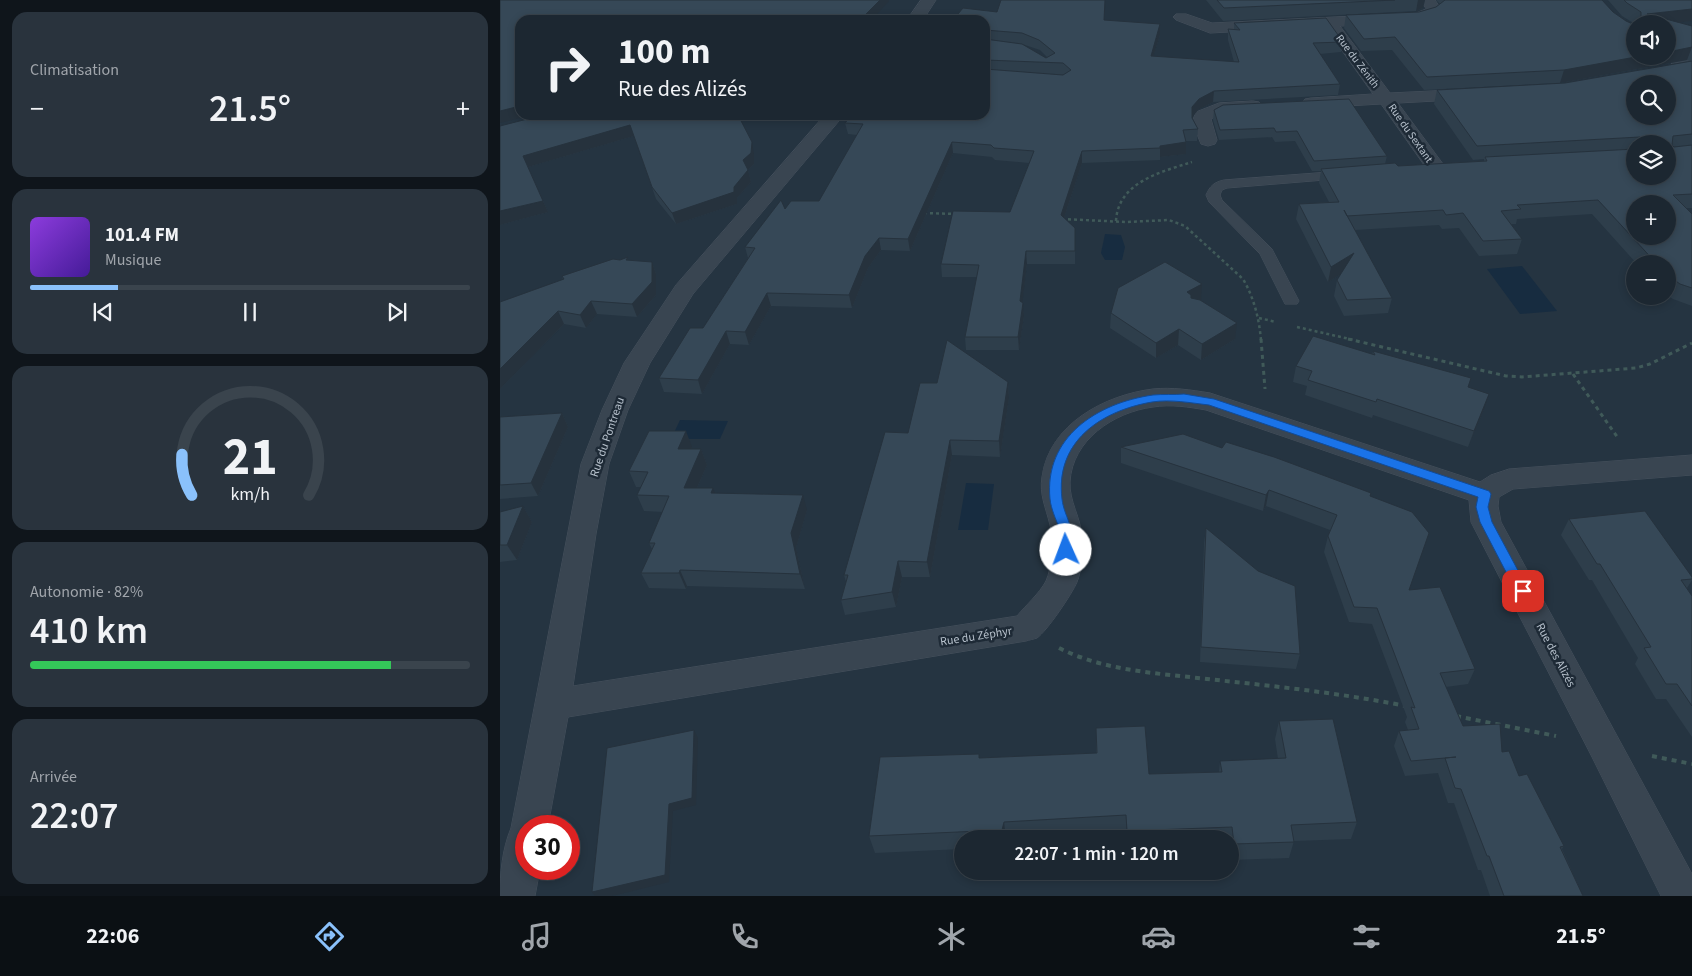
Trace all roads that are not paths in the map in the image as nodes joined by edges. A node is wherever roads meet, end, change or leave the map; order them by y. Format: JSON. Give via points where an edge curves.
{"nodes":[{"id":1,"x":929,"y":0,"type":"edge"},
{"id":2,"x":1427,"y":0,"type":"edge"},
{"id":3,"x":918,"y":15,"type":"edge"},
{"id":4,"x":1181,"y":17,"type":"dead end"},
{"id":5,"x":1330,"y":23,"type":"junction"},
{"id":6,"x":1676,"y":59,"type":"edge"},
{"id":7,"x":1690,"y":68,"type":"edge"},
{"id":8,"x":1662,"y":72,"type":"edge"},
{"id":9,"x":1489,"y":93,"type":"edge"},
{"id":10,"x":1387,"y":99,"type":"junction"},
{"id":11,"x":1298,"y":104,"type":"edge"},
{"id":12,"x":1268,"y":106,"type":"edge"},
{"id":13,"x":831,"y":120,"type":"edge"},
{"id":14,"x":1208,"y":140,"type":"road end"},
{"id":15,"x":1441,"y":168,"type":"joint"},
{"id":16,"x":1417,"y":170,"type":"edge"},
{"id":17,"x":1359,"y":174,"type":"edge"},
{"id":18,"x":1291,"y":301,"type":"dead end"},
{"id":19,"x":1692,"y":465,"type":"edge"},
{"id":20,"x":1485,"y":494,"type":"junction"},
{"id":21,"x":553,"y":704,"type":"junction"},
{"id":22,"x":531,"y":815,"type":"edge"},
{"id":23,"x":515,"y":874,"type":"edge"},
{"id":24,"x":511,"y":887,"type":"edge"},
{"id":25,"x":1682,"y":896,"type":"edge"}],
"edges":[{"from":1,"to":3,"type":"street"},
{"from":2,"to":5,"type":"street","name":"Rue du Zénith","via":[[1434,10],[1416,18]]},
{"from":4,"to":5,"type":"street","name":"Rue du Zénith","via":[[1210,28]]},
{"from":5,"to":10,"type":"street","name":"Rue du Zénith"},
{"from":6,"to":7,"type":"street"},
{"from":7,"to":8,"type":"street"},
{"from":9,"to":10,"type":"street","name":"Rue du Sextant"},
{"from":10,"to":11,"type":"street","name":"Rue du Sextant"},
{"from":10,"to":15,"type":"street","name":"Rue du Sextant"},
{"from":12,"to":14,"type":"street","via":[[1208,111],[1201,122]]},
{"from":13,"to":21,"type":"street","name":"Rue du Pontreau","via":[[684,290],[642,354],[614,410],[596,464],[581,534]]},
{"from":15,"to":16,"type":"lane"},
{"from":17,"to":18,"type":"lane","via":[[1224,184],[1216,188],[1213,195],[1216,202],[1267,252]]},
{"from":19,"to":20,"type":"street","via":[[1509,479],[1494,484]]},
{"from":20,"to":21,"type":"street","name":"Rue du Zéphyr","via":[[1210,402],[1153,398],[1100,417],[1076,433],[1062,452],[1056,475],[1056,501],[1068,535],[1062,582],[1026,628]]},
{"from":20,"to":25,"type":"street","name":"Rue des Alizés","via":[[1482,507],[1486,522]]},
{"from":21,"to":22,"type":"street","name":"Rue du Pontreau"},
{"from":23,"to":24,"type":"street"}]}
